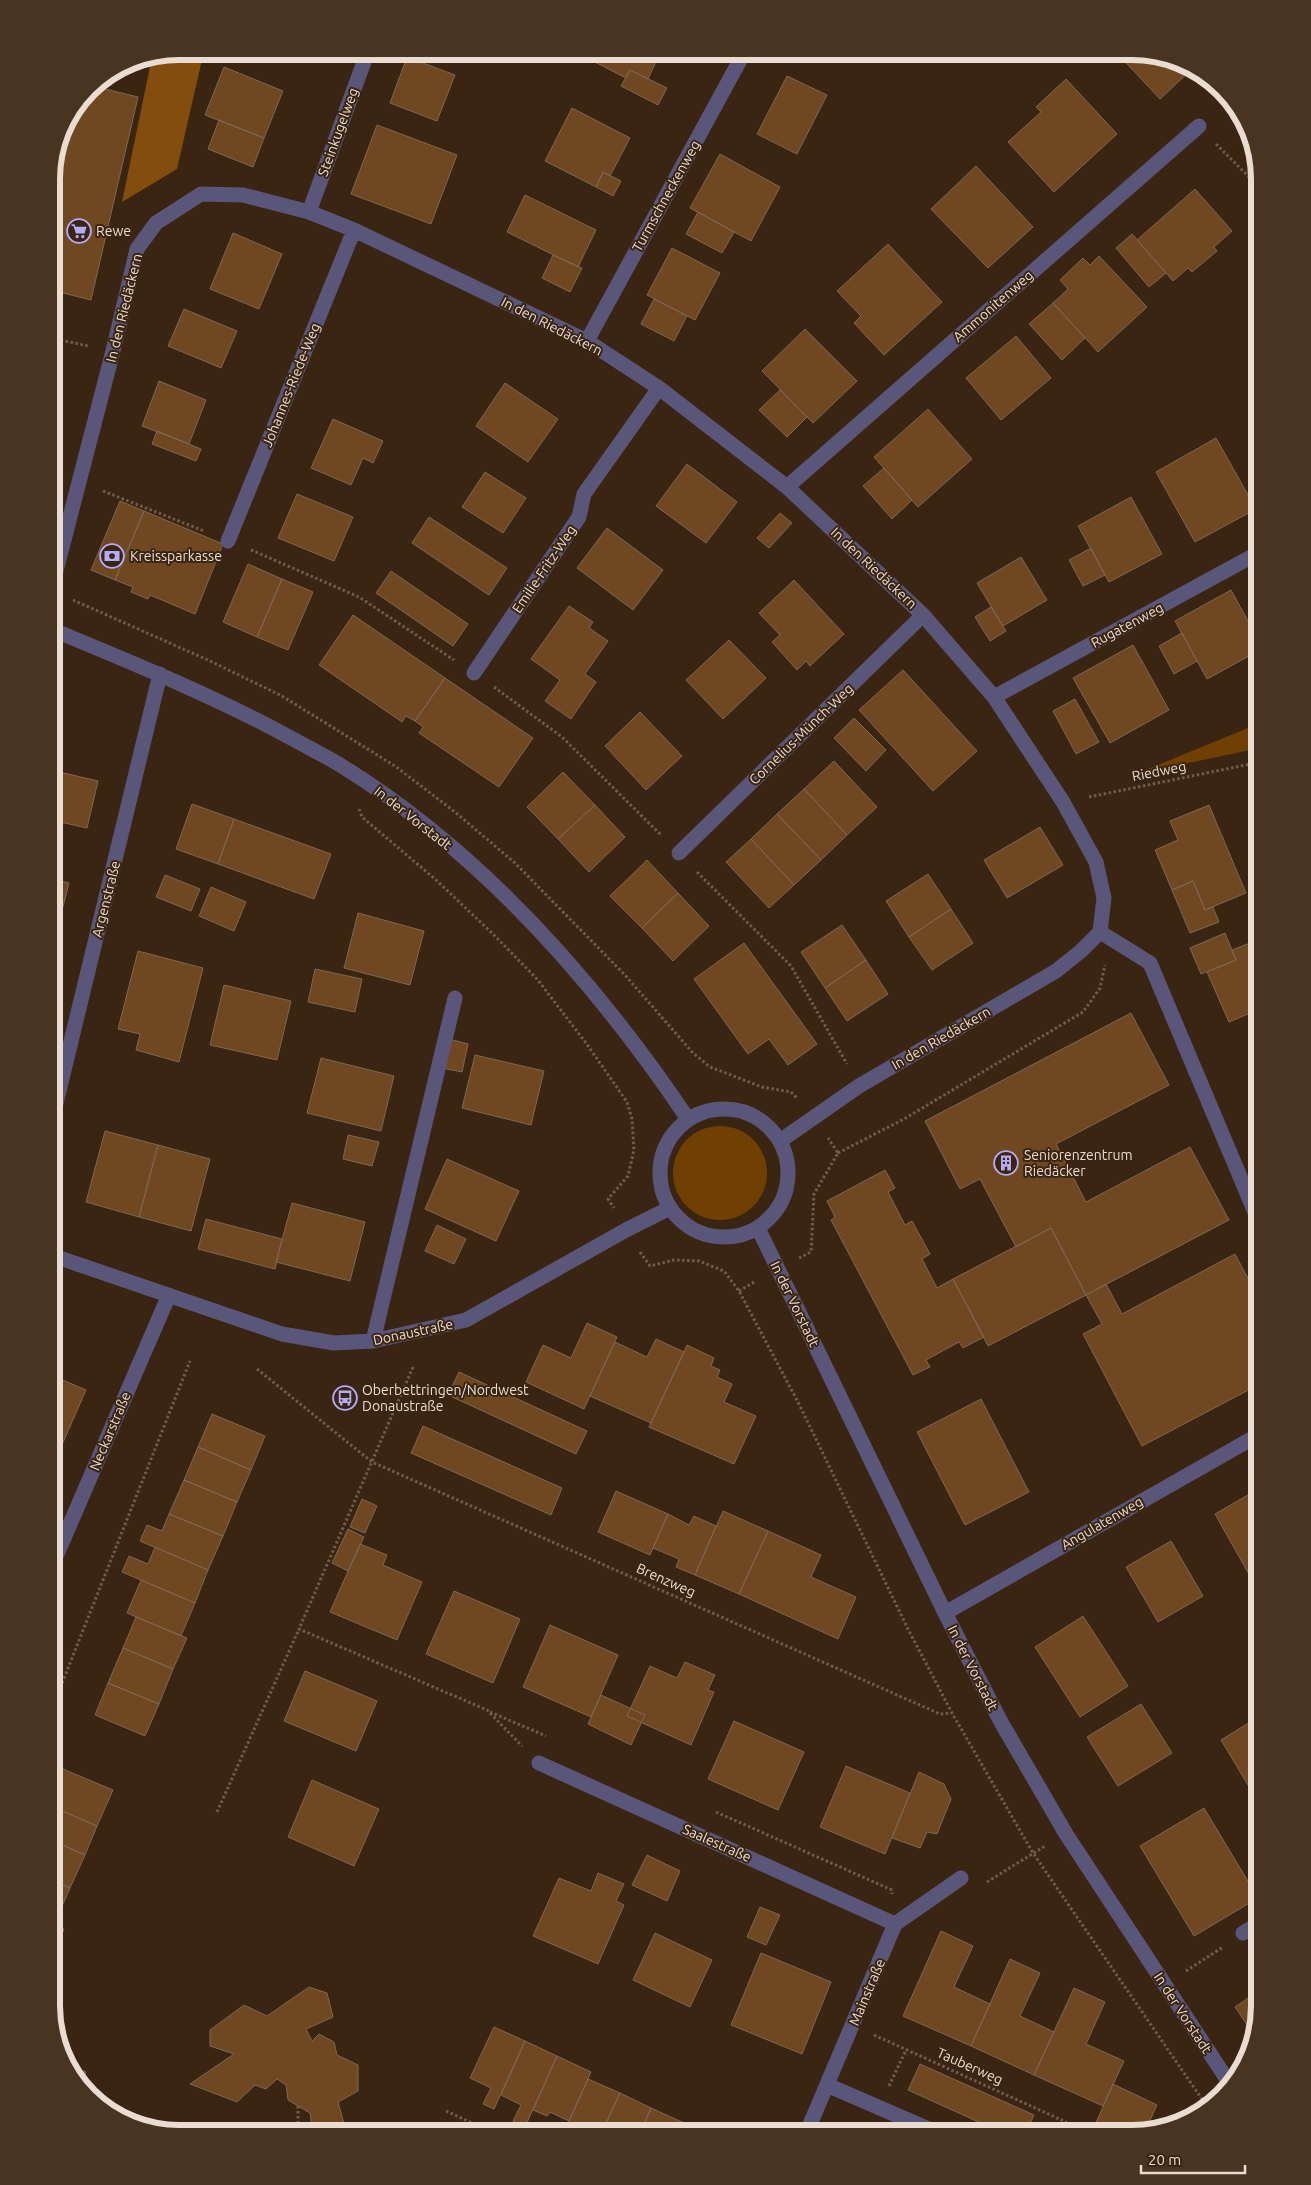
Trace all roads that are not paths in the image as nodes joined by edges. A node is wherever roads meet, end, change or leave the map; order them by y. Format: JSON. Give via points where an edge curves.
{"nodes":[{"id":1,"x":365,"y":60,"type":"edge"},
{"id":2,"x":740,"y":60,"type":"edge"},
{"id":3,"x":1199,"y":126,"type":"road end"},
{"id":4,"x":309,"y":212,"type":"junction"},
{"id":5,"x":354,"y":230,"type":"junction"},
{"id":6,"x":587,"y":342,"type":"junction"},
{"id":7,"x":659,"y":388,"type":"junction"},
{"id":8,"x":787,"y":487,"type":"junction"},
{"id":9,"x":228,"y":541,"type":"road end"},
{"id":10,"x":1251,"y":557,"type":"edge"},
{"id":11,"x":60,"y":558,"type":"edge"},
{"id":12,"x":923,"y":615,"type":"junction"},
{"id":13,"x":60,"y":632,"type":"edge"},
{"id":14,"x":474,"y":673,"type":"road end"},
{"id":15,"x":160,"y":674,"type":"junction"},
{"id":16,"x":994,"y":696,"type":"junction"},
{"id":17,"x":679,"y":854,"type":"road end"},
{"id":18,"x":1100,"y":932,"type":"junction"},
{"id":19,"x":455,"y":998,"type":"dead end"},
{"id":20,"x":60,"y":1087,"type":"edge"},
{"id":21,"x":688,"y":1119,"type":"junction"},
{"id":22,"x":780,"y":1141,"type":"junction"},
{"id":23,"x":1251,"y":1203,"type":"edge"},
{"id":24,"x":670,"y":1208,"type":"junction"},
{"id":25,"x":758,"y":1228,"type":"junction"},
{"id":26,"x":60,"y":1258,"type":"edge"},
{"id":27,"x":169,"y":1295,"type":"junction"},
{"id":28,"x":373,"y":1341,"type":"junction"},
{"id":29,"x":1251,"y":1439,"type":"edge"},
{"id":30,"x":60,"y":1547,"type":"edge"},
{"id":31,"x":945,"y":1612,"type":"junction"},
{"id":32,"x":538,"y":1763,"type":"road end"},
{"id":33,"x":961,"y":1878,"type":"road end"},
{"id":34,"x":895,"y":1924,"type":"junction"},
{"id":35,"x":1251,"y":1928,"type":"edge"},
{"id":36,"x":1243,"y":1933,"type":"road end"},
{"id":37,"x":1226,"y":2078,"type":"edge"},
{"id":38,"x":827,"y":2085,"type":"junction"},
{"id":39,"x":810,"y":2125,"type":"edge"},
{"id":40,"x":919,"y":2125,"type":"edge"}],
"edges":[{"from":1,"to":4,"type":"street","name":"Steinkugelweg"},
{"from":2,"to":6,"type":"street","name":"Turmschneckenweg"},
{"from":3,"to":8,"type":"street","name":"Ammonitenweg"},
{"from":4,"to":5,"type":"street","name":"In den Riedäckern"},
{"from":4,"to":11,"type":"street","name":"In den Riedäckern","via":[[243,195],[200,194],[156,223],[137,249]]},
{"from":5,"to":6,"type":"street","name":"In den Riedäckern"},
{"from":5,"to":9,"type":"street","name":"Johannes-Riede-Weg"},
{"from":6,"to":7,"type":"street","name":"In den Riedäckern"},
{"from":7,"to":8,"type":"street","name":"In den Riedäckern"},
{"from":7,"to":14,"type":"street","name":"Emilie-Fritz-Weg","via":[[584,494],[579,517]]},
{"from":8,"to":12,"type":"street","name":"In den Riedäckern"},
{"from":10,"to":16,"type":"street","name":"Rugatenweg"},
{"from":12,"to":16,"type":"street","name":"In den Riedäckern"},
{"from":12,"to":17,"type":"street","name":"Cornelius-Münch-Weg"},
{"from":13,"to":15,"type":"street","name":"In der Vorstadt"},
{"from":15,"to":20,"type":"street","name":"Argenstraße"},
{"from":15,"to":21,"type":"street","name":"In der Vorstadt","via":[[258,720],[345,767],[422,822],[488,879],[547,939],[604,1005]]},
{"from":16,"to":18,"type":"street","name":"In den Riedäckern","via":[[1064,802],[1096,862],[1104,898]]},
{"from":18,"to":22,"type":"street","name":"In den Riedäckern","via":[[1056,971],[859,1086]]},
{"from":18,"to":23,"type":"street","via":[[1150,963]]},
{"from":19,"to":28,"type":"street"},
{"from":21,"to":22,"type":"street","via":[[707,1110],[728,1109],[748,1114],[767,1125]]},
{"from":21,"to":24,"type":"street","via":[[673,1133],[664,1150],[660,1170],[662,1189]]},
{"from":22,"to":25,"type":"street","via":[[787,1160],[788,1179],[783,1198],[773,1215]]},
{"from":24,"to":25,"type":"street","via":[[683,1222],[700,1232],[720,1237]]},
{"from":24,"to":28,"type":"street","name":"Donaustraße","via":[[466,1320]]},
{"from":25,"to":31,"type":"street","name":"In der Vorstadt"},
{"from":26,"to":27,"type":"street","name":"Donaustraße"},
{"from":27,"to":28,"type":"street","name":"Donaustraße","via":[[282,1334],[334,1343]]},
{"from":27,"to":30,"type":"street","name":"Neckarstraße"},
{"from":29,"to":31,"type":"street","name":"Angulatenweg"},
{"from":31,"to":37,"type":"street","name":"In der Vorstadt","via":[[1001,1722],[1066,1834]]},
{"from":32,"to":34,"type":"street","name":"Saalestraße"},
{"from":33,"to":34,"type":"street"},
{"from":34,"to":38,"type":"street","name":"Mainstraße"},
{"from":35,"to":36,"type":"street"},
{"from":38,"to":39,"type":"street","name":"Mainstraße"},
{"from":38,"to":40,"type":"street"}]}
